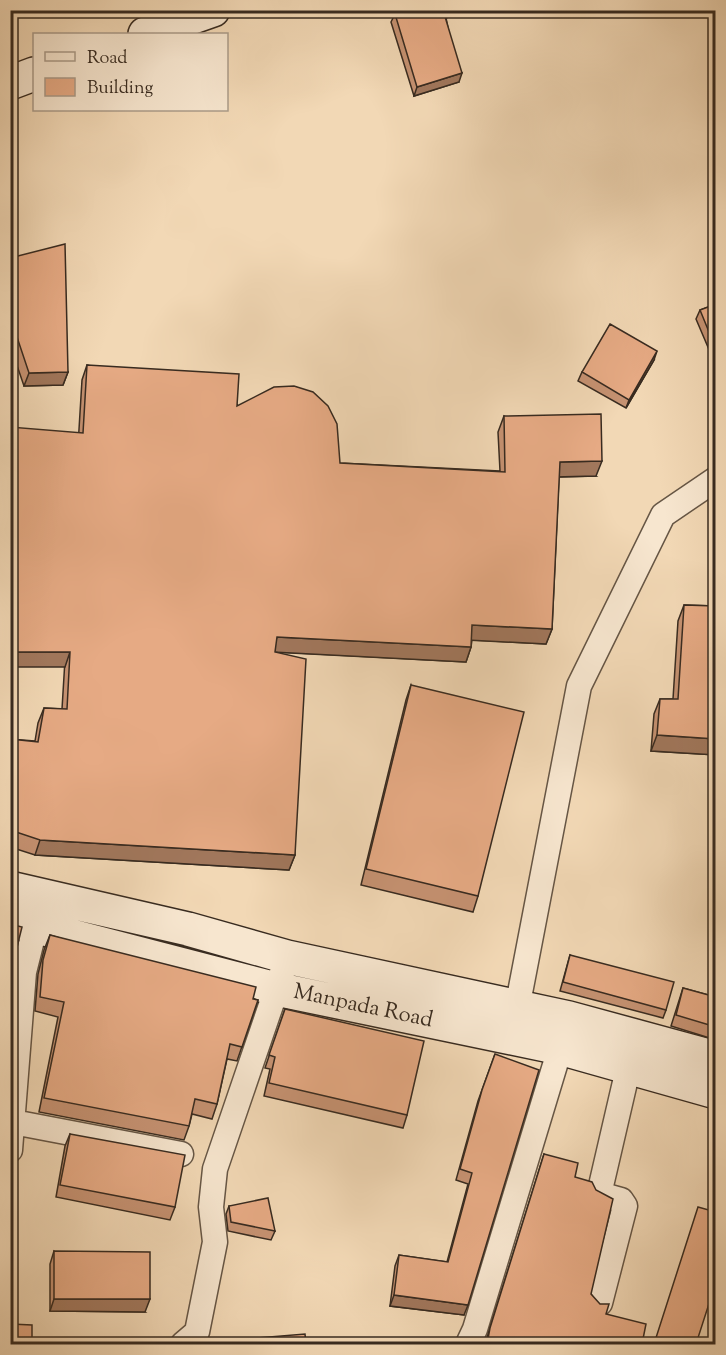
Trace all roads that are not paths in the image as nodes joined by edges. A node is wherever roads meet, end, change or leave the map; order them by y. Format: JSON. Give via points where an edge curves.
{"nodes":[{"id":1,"x":213,"y":10,"type":"edge"},
{"id":2,"x":148,"y":33,"type":"edge"},
{"id":3,"x":33,"y":74,"type":"edge"},
{"id":4,"x":10,"y":83,"type":"edge"},
{"id":5,"x":716,"y":479,"type":"edge"},
{"id":6,"x":10,"y":888,"type":"edge"},
{"id":7,"x":30,"y":914,"type":"edge"},
{"id":8,"x":287,"y":957,"type":"junction"},
{"id":9,"x":276,"y":989,"type":"junction"},
{"id":10,"x":517,"y":1007,"type":"junction"},
{"id":11,"x":564,"y":1033,"type":"junction"},
{"id":12,"x":636,"y":1036,"type":"junction"},
{"id":13,"x":511,"y":1038,"type":"junction"},
{"id":14,"x":716,"y":1058,"type":"edge"},
{"id":15,"x":628,"y":1068,"type":"junction"},
{"id":16,"x":716,"y":1092,"type":"edge"},
{"id":17,"x":13,"y":1122,"type":"junction"},
{"id":18,"x":10,"y":1150,"type":"edge"},
{"id":19,"x":181,"y":1154,"type":"edge"},
{"id":20,"x":600,"y":1303,"type":"edge"},
{"id":21,"x":183,"y":1344,"type":"edge"},
{"id":22,"x":468,"y":1344,"type":"edge"}],
"edges":[{"from":1,"to":2,"type":"main road"},
{"from":3,"to":4,"type":"main road"},
{"from":5,"to":10,"type":"street","via":[[663,516],[579,686]]},
{"from":6,"to":7,"type":"main road","name":"Manpada Road"},
{"from":7,"to":8,"type":"main road","name":"Manpada Road","via":[[188,929]]},
{"from":7,"to":9,"type":"main road","name":"Manpada Road"},
{"from":7,"to":17,"type":"street"},
{"from":8,"to":9,"type":"street"},
{"from":8,"to":10,"type":"main road","name":"Manpada Road"},
{"from":9,"to":13,"type":"main road","name":"Manpada Road"},
{"from":9,"to":21,"type":"street","via":[[215,1169],[211,1207],[215,1242],[196,1332]]},
{"from":10,"to":11,"type":"main road","name":"Manpada Road"},
{"from":10,"to":13,"type":"street"},
{"from":11,"to":12,"type":"main road","name":"Manpada Road"},
{"from":11,"to":13,"type":"main road","name":"Manpada Road"},
{"from":11,"to":15,"type":"main road","name":"Manpada Road"},
{"from":11,"to":22,"type":"street"},
{"from":12,"to":14,"type":"main road","name":"Manpada Road"},
{"from":12,"to":15,"type":"street"},
{"from":15,"to":16,"type":"main road","name":"Manpada Road"},
{"from":15,"to":20,"type":"street","via":[[600,1190],[625,1206]]},
{"from":17,"to":18,"type":"street"},
{"from":17,"to":19,"type":"street"}]}
